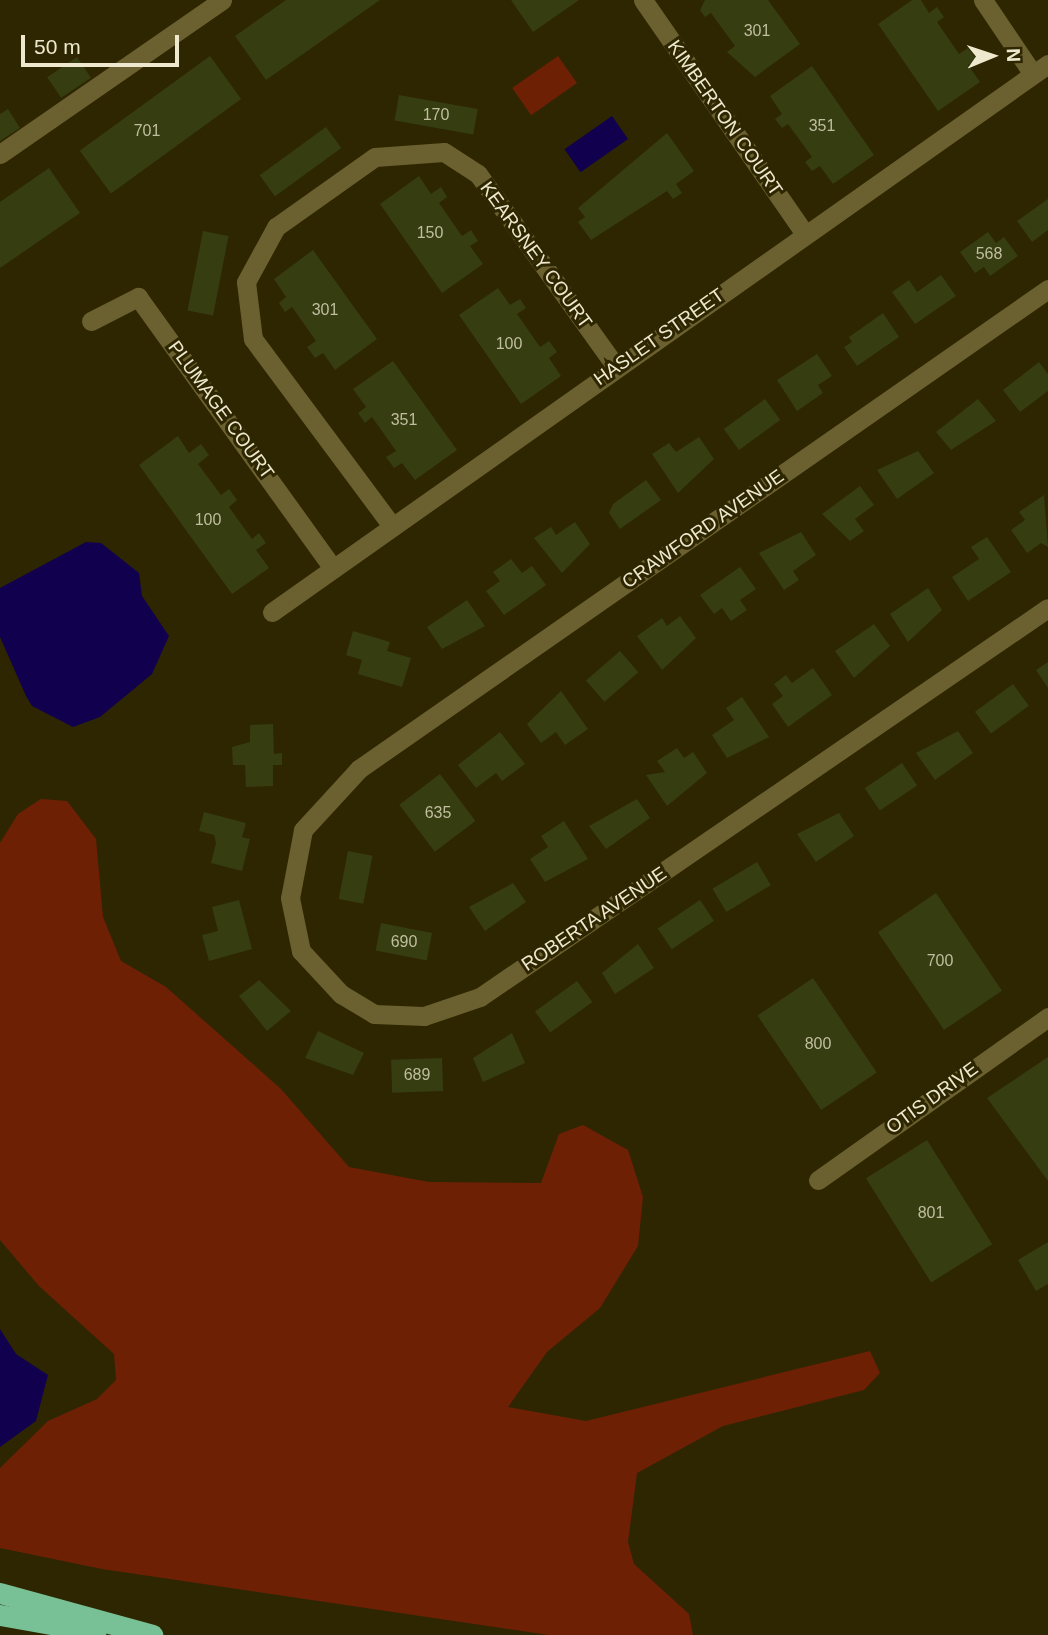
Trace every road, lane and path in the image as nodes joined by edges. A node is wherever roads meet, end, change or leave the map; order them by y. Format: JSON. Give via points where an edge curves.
{"nodes":[{"id":1,"x":222,"y":0,"type":"edge"},
{"id":2,"x":983,"y":0,"type":"edge"},
{"id":3,"x":650,"y":4,"type":"edge"},
{"id":4,"x":1040,"y":69,"type":"edge"},
{"id":5,"x":0,"y":154,"type":"edge"},
{"id":6,"x":805,"y":234,"type":"junction"},
{"id":7,"x":1048,"y":289,"type":"edge"},
{"id":8,"x":91,"y":321,"type":"dead end"},
{"id":9,"x":616,"y":367,"type":"junction"},
{"id":10,"x":392,"y":526,"type":"junction"},
{"id":11,"x":333,"y":568,"type":"junction"},
{"id":12,"x":1048,"y":608,"type":"edge"},
{"id":13,"x":272,"y":612,"type":"dead end"},
{"id":14,"x":359,"y":769,"type":"joint"},
{"id":15,"x":1048,"y":1017,"type":"edge"},
{"id":16,"x":818,"y":1180,"type":"dead end"},
{"id":17,"x":0,"y":1593,"type":"edge"},
{"id":18,"x":0,"y":1615,"type":"edge"},
{"id":19,"x":112,"y":1635,"type":"edge"},
{"id":20,"x":152,"y":1635,"type":"edge"}],
"edges":[{"from":1,"to":5,"type":"street"},
{"from":2,"to":4,"type":"street"},
{"from":3,"to":6,"type":"street","name":"KIMBERTON COURT"},
{"from":4,"to":6,"type":"street","name":"HASLET STREET"},
{"from":6,"to":9,"type":"street","name":"HASLET STREET"},
{"from":7,"to":14,"type":"street","name":"CRAWFORD AVENUE"},
{"from":8,"to":11,"type":"street","name":"PLUMAGE COURT","via":[[138,297]]},
{"from":9,"to":10,"type":"street","name":"HASLET STREET"},
{"from":9,"to":10,"type":"street","name":"KEARSNEY COURT","via":[[478,174],[444,152],[408,151],[375,157],[353,172],[276,227],[246,282],[253,339]]},
{"from":10,"to":11,"type":"street","name":"HASLET STREET"},
{"from":11,"to":13,"type":"street","name":"HASLET STREET"},
{"from":12,"to":14,"type":"street","name":"ROBERTA AVENUE","via":[[480,997],[424,1016],[374,1014],[341,994],[301,951],[290,898],[303,830]]},
{"from":15,"to":16,"type":"street","name":"OTIS DRIVE"},
{"from":17,"to":20,"type":"highway"},
{"from":18,"to":19,"type":"highway"}]}
